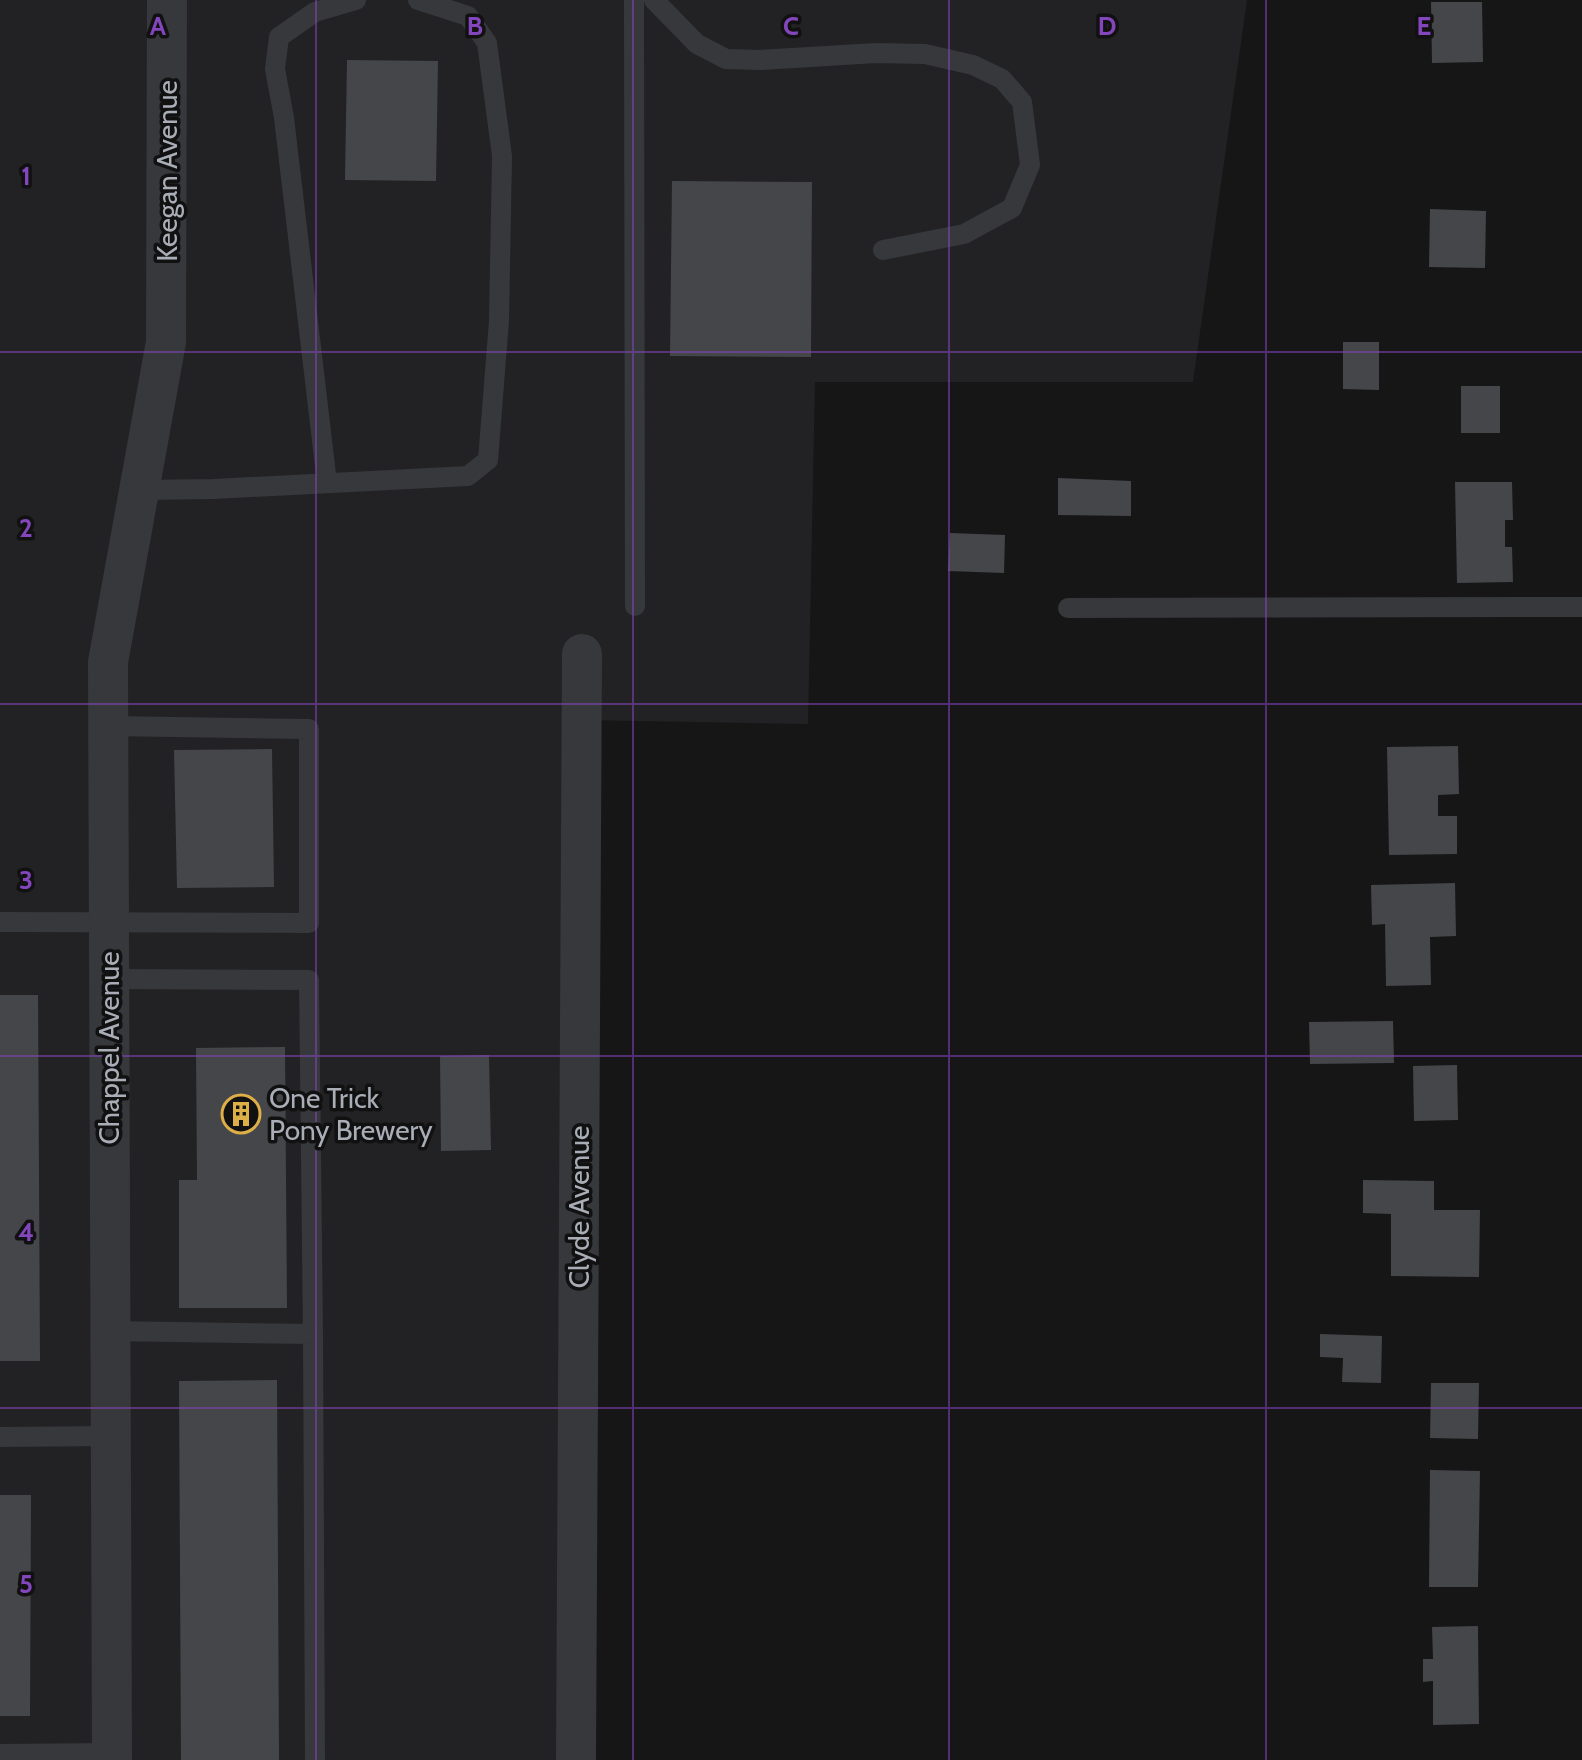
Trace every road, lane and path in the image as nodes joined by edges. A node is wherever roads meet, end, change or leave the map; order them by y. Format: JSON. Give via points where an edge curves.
{"nodes":[{"id":1,"x":167,"y":0,"type":"edge"},
{"id":2,"x":356,"y":0,"type":"edge"},
{"id":3,"x":418,"y":0,"type":"edge"},
{"id":4,"x":634,"y":0,"type":"edge"},
{"id":5,"x":654,"y":0,"type":"edge"},
{"id":6,"x":883,"y":250,"type":"dead end"},
{"id":7,"x":166,"y":342,"type":"joint"},
{"id":8,"x":327,"y":483,"type":"junction"},
{"id":9,"x":139,"y":490,"type":"junction"},
{"id":10,"x":635,"y":606,"type":"dead end"},
{"id":11,"x":1582,"y":607,"type":"edge"},
{"id":12,"x":1068,"y":608,"type":"dead end"},
{"id":13,"x":582,"y":654,"type":"dead end"},
{"id":14,"x":108,"y":726,"type":"junction"},
{"id":15,"x":109,"y":920,"type":"junction"},
{"id":16,"x":0,"y":922,"type":"edge"},
{"id":17,"x":109,"y":979,"type":"junction"},
{"id":18,"x":110,"y":1331,"type":"junction"},
{"id":19,"x":313,"y":1334,"type":"junction"},
{"id":20,"x":111,"y":1436,"type":"junction"},
{"id":21,"x":0,"y":1437,"type":"edge"},
{"id":22,"x":0,"y":1754,"type":"edge"},
{"id":23,"x":112,"y":1756,"type":"edge"},
{"id":24,"x":315,"y":1760,"type":"edge"},
{"id":25,"x":576,"y":1760,"type":"edge"}],
"edges":[{"from":1,"to":7,"type":"street","name":"Keegan Avenue"},
{"from":2,"to":8,"type":"lane","via":[[315,12],[279,37],[275,69]]},
{"from":3,"to":8,"type":"lane","via":[[468,16],[487,43],[502,156],[499,321],[488,460],[468,476]]},
{"from":4,"to":10,"type":"lane"},
{"from":5,"to":6,"type":"lane","via":[[697,44],[726,59],[925,54],[973,65],[1002,79],[1022,102],[1030,165],[1012,208],[964,234]]},
{"from":7,"to":9,"type":"street","name":"Chappel Avenue"},
{"from":8,"to":9,"type":"lane"},
{"from":9,"to":14,"type":"street","name":"Chappel Avenue","via":[[108,662]]},
{"from":11,"to":12,"type":"lane"},
{"from":13,"to":25,"type":"street","name":"Clyde Avenue"},
{"from":14,"to":15,"type":"street","name":"Chappel Avenue"},
{"from":14,"to":15,"type":"lane","via":[[309,729],[309,923]]},
{"from":15,"to":16,"type":"lane"},
{"from":15,"to":17,"type":"street","name":"Chappel Avenue"},
{"from":17,"to":18,"type":"street","name":"Chappel Avenue"},
{"from":17,"to":19,"type":"lane","via":[[309,980]]},
{"from":18,"to":19,"type":"lane"},
{"from":18,"to":20,"type":"street","name":"Chappel Avenue"},
{"from":19,"to":24,"type":"lane"},
{"from":20,"to":21,"type":"lane"},
{"from":20,"to":23,"type":"street","name":"Chappel Avenue"},
{"from":22,"to":23,"type":"lane"}]}
